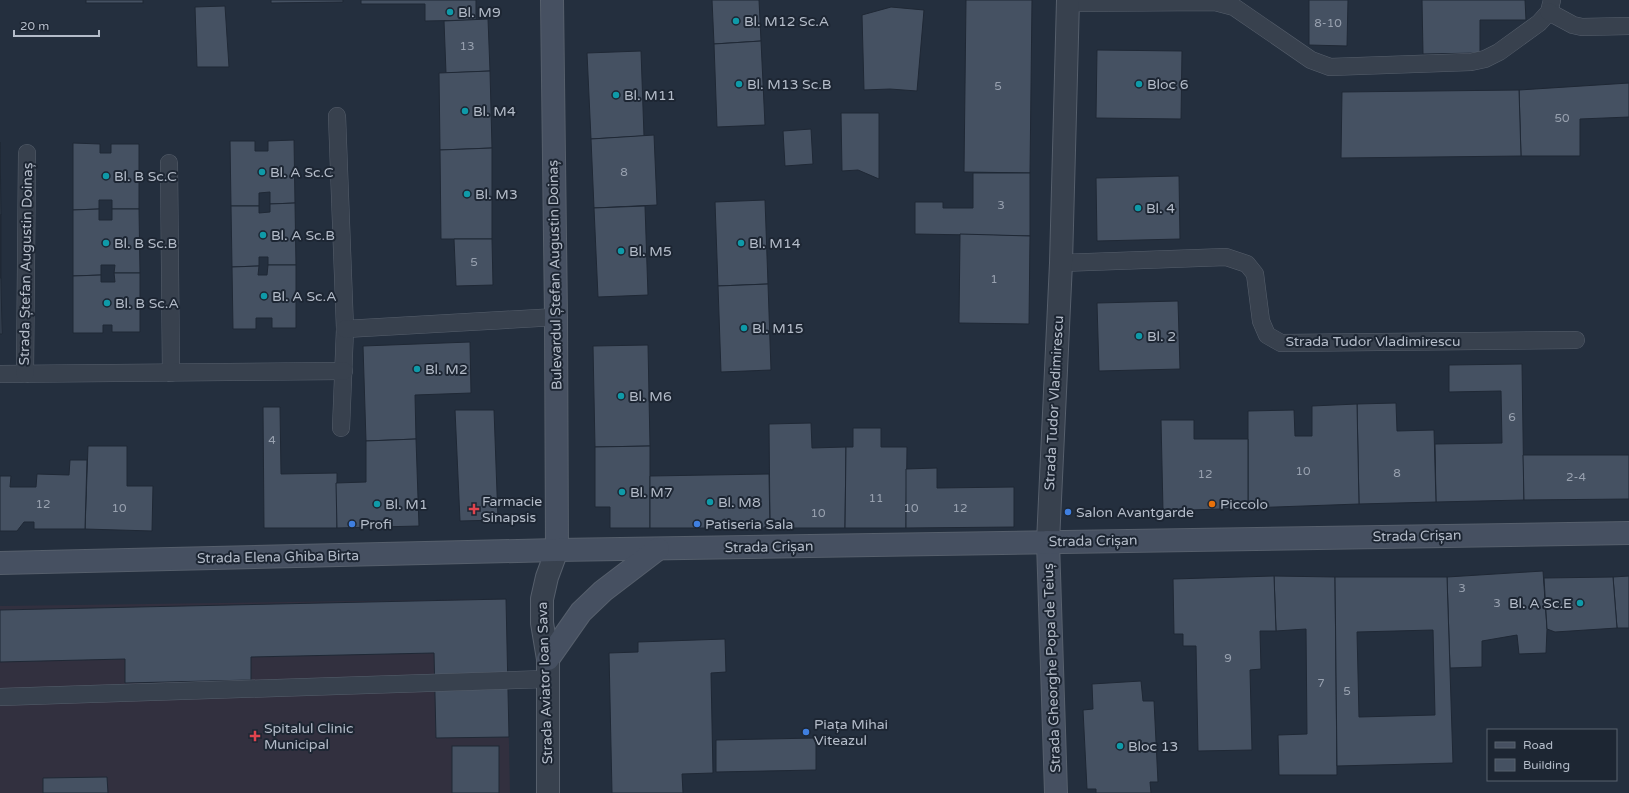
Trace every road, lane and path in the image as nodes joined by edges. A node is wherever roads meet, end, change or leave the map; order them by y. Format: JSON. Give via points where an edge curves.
{"nodes":[{"id":1,"x":552,"y":0,"type":"edge"},
{"id":2,"x":1068,"y":1,"type":"edge"},
{"id":3,"x":1181,"y":1,"type":"edge"},
{"id":4,"x":1550,"y":6,"type":"edge"},
{"id":5,"x":1629,"y":26,"type":"edge"},
{"id":6,"x":336,"y":116,"type":"dead end"},
{"id":7,"x":27,"y":153,"type":"dead end"},
{"id":8,"x":169,"y":163,"type":"dead end"},
{"id":9,"x":1061,"y":263,"type":"junction"},
{"id":10,"x":556,"y":317,"type":"junction"},
{"id":11,"x":345,"y":329,"type":"junction"},
{"id":12,"x":1576,"y":340,"type":"dead end"},
{"id":13,"x":344,"y":371,"type":"junction"},
{"id":14,"x":171,"y":373,"type":"junction"},
{"id":15,"x":0,"y":374,"type":"edge"},
{"id":16,"x":25,"y":374,"type":"junction"},
{"id":17,"x":341,"y":428,"type":"dead end"},
{"id":18,"x":1629,"y":533,"type":"edge"},
{"id":19,"x":1048,"y":542,"type":"junction"},
{"id":20,"x":658,"y":549,"type":"junction"},
{"id":21,"x":557,"y":550,"type":"junction"},
{"id":22,"x":0,"y":563,"type":"edge"},
{"id":23,"x":547,"y":669,"type":"junction"},
{"id":24,"x":0,"y":697,"type":"edge"},
{"id":25,"x":548,"y":793,"type":"edge"},
{"id":26,"x":1056,"y":793,"type":"edge"}],
"edges":[{"from":1,"to":10,"type":"main road","name":"Bulevardul Ștefan Augustin Doinaș"},
{"from":2,"to":3,"type":"lane","name":"Strada Tudor Vladimirescu"},
{"from":2,"to":9,"type":"street","name":"Strada Tudor Vladimirescu"},
{"from":3,"to":4,"type":"lane","name":"Strada Tudor Vladimirescu","via":[[1215,2],[1234,7],[1311,60],[1330,66],[1471,62],[1485,59],[1540,23]]},
{"from":4,"to":5,"type":"lane","via":[[1573,25]]},
{"from":6,"to":11,"type":"lane"},
{"from":7,"to":16,"type":"lane","name":"Strada Ștefan Augustin Doinaș"},
{"from":8,"to":14,"type":"lane"},
{"from":9,"to":12,"type":"lane","name":"Strada Tudor Vladimirescu","via":[[1226,257],[1247,264],[1255,274],[1261,321],[1267,335],[1281,343]]},
{"from":9,"to":19,"type":"street","name":"Strada Tudor Vladimirescu"},
{"from":10,"to":11,"type":"lane"},
{"from":10,"to":21,"type":"main road","name":"Bulevardul Ștefan Augustin Doinaș"},
{"from":11,"to":13,"type":"lane"},
{"from":13,"to":14,"type":"lane","name":"Strada Ștefan Augustin Doinaș"},
{"from":13,"to":17,"type":"lane"},
{"from":14,"to":16,"type":"lane","name":"Strada Ștefan Augustin Doinaș"},
{"from":15,"to":16,"type":"lane","name":"Strada Ștefan Augustin Doinaș"},
{"from":18,"to":19,"type":"main road","name":"Strada Crișan"},
{"from":19,"to":20,"type":"main road","name":"Strada Crișan"},
{"from":19,"to":26,"type":"main road","name":"Strada Gheorghe Popa de Teiuș"},
{"from":20,"to":21,"type":"main road","name":"Strada Crișan"},
{"from":20,"to":23,"type":"main road","via":[[603,591],[581,612]]},
{"from":21,"to":22,"type":"main road","name":"Strada Elena Ghiba Birta"},
{"from":21,"to":23,"type":"street","name":"Strada Aviator Ioan Sava","via":[[542,599]]},
{"from":23,"to":24,"type":"lane"},
{"from":23,"to":25,"type":"street","name":"Strada Aviator Ioan Sava"}]}
